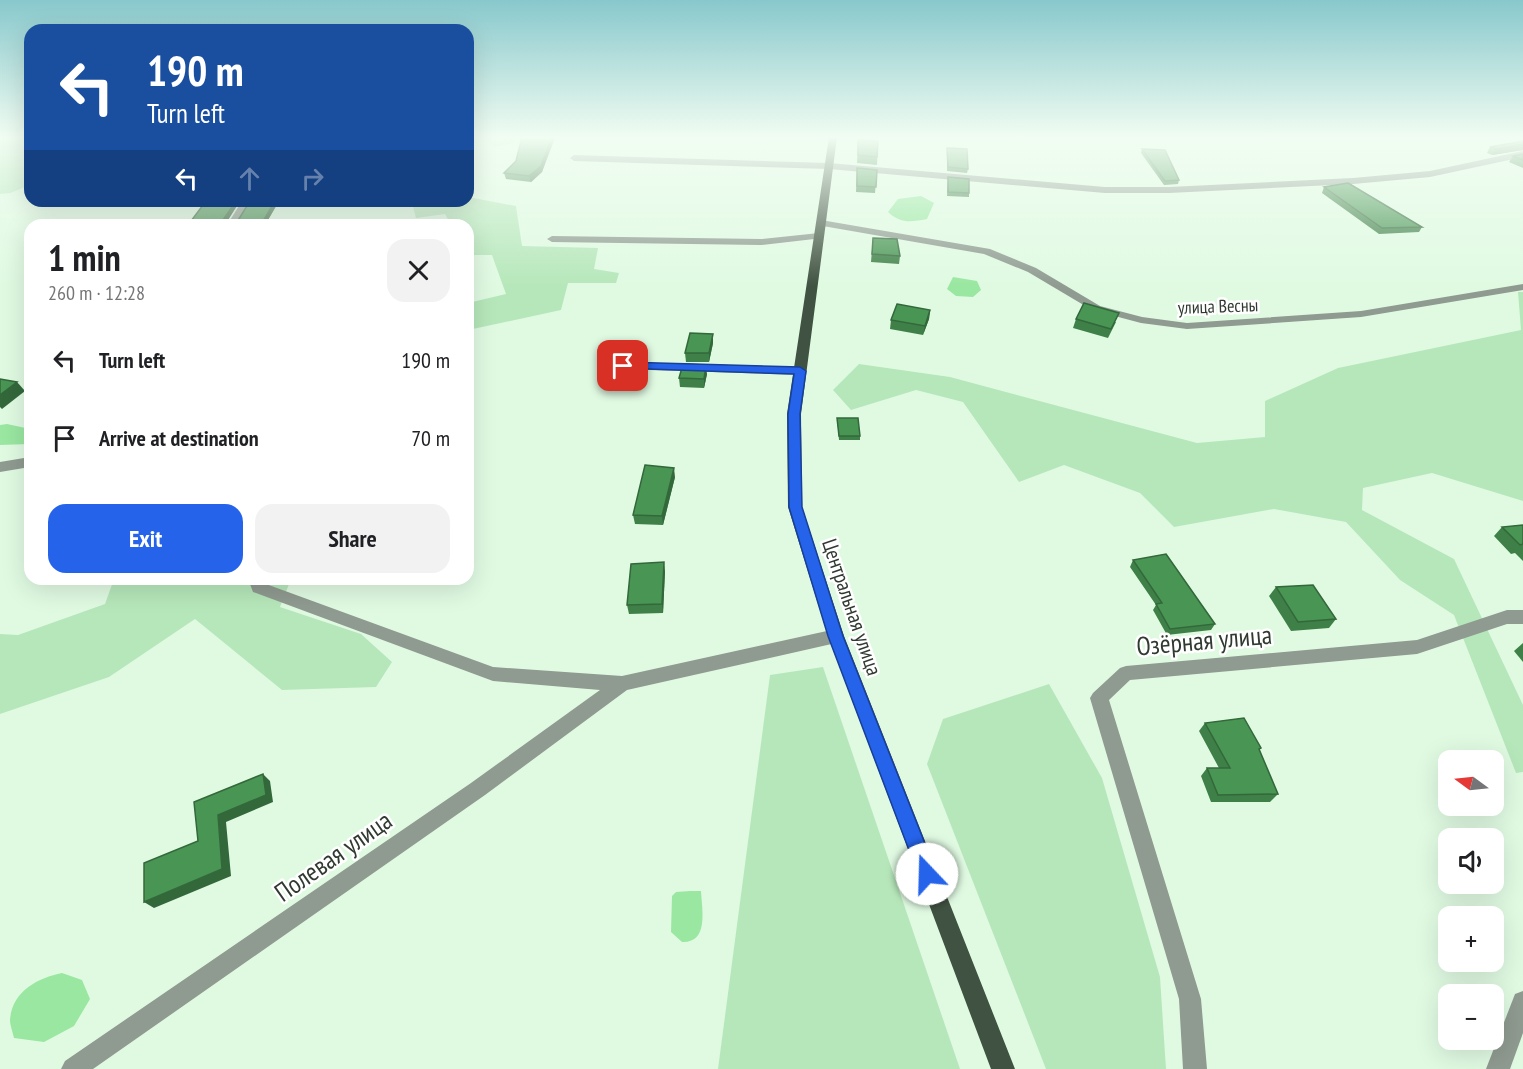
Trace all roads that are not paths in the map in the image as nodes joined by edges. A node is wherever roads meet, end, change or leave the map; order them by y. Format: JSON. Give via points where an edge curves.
{"nodes":[{"id":1,"x":826,"y":187,"type":"edge"},
{"id":2,"x":1069,"y":187,"type":"edge"},
{"id":3,"x":1233,"y":187,"type":"edge"},
{"id":4,"x":821,"y":223,"type":"junction"},
{"id":5,"x":819,"y":236,"type":"junction"},
{"id":6,"x":552,"y":239,"type":"dead end"},
{"id":7,"x":1523,"y":287,"type":"edge"},
{"id":8,"x":623,"y":366,"type":"dead end"},
{"id":9,"x":800,"y":371,"type":"junction"},
{"id":10,"x":24,"y":463,"type":"edge"},
{"id":11,"x":0,"y":466,"type":"edge"},
{"id":12,"x":258,"y":585,"type":"edge"},
{"id":13,"x":1523,"y":617,"type":"edge"},
{"id":14,"x":836,"y":636,"type":"junction"},
{"id":15,"x":622,"y":684,"type":"junction"},
{"id":16,"x":1523,"y":1002,"type":"edge"},
{"id":17,"x":73,"y":1069,"type":"edge"},
{"id":18,"x":1003,"y":1069,"type":"edge"},
{"id":19,"x":1195,"y":1069,"type":"edge"},
{"id":20,"x":1498,"y":1069,"type":"edge"}],
"edges":[{"from":1,"to":4,"type":"main road","name":"Центральная улица"},
{"from":2,"to":3,"type":"street","via":[[1105,190]]},
{"from":4,"to":5,"type":"main road","name":"Центральная улица"},
{"from":4,"to":7,"type":"street","name":"улица Весны","via":[[986,251],[1032,270],[1096,308],[1187,327],[1361,314]]},
{"from":5,"to":6,"type":"street","via":[[761,242]]},
{"from":5,"to":9,"type":"main road","name":"Центральная улица"},
{"from":8,"to":9,"type":"street"},
{"from":9,"to":14,"type":"main road","name":"Центральная улица","via":[[794,414],[795,507]]},
{"from":10,"to":11,"type":"street"},
{"from":12,"to":15,"type":"street","via":[[493,674]]},
{"from":13,"to":19,"type":"street","name":"Озёрная улица","via":[[1508,617],[1417,646],[1126,673],[1099,698],[1190,999]]},
{"from":14,"to":15,"type":"street"},
{"from":14,"to":18,"type":"main road","name":"Центральная улица"},
{"from":15,"to":17,"type":"street","name":"Полевая улица","via":[[478,789]]},
{"from":16,"to":20,"type":"street"}]}
